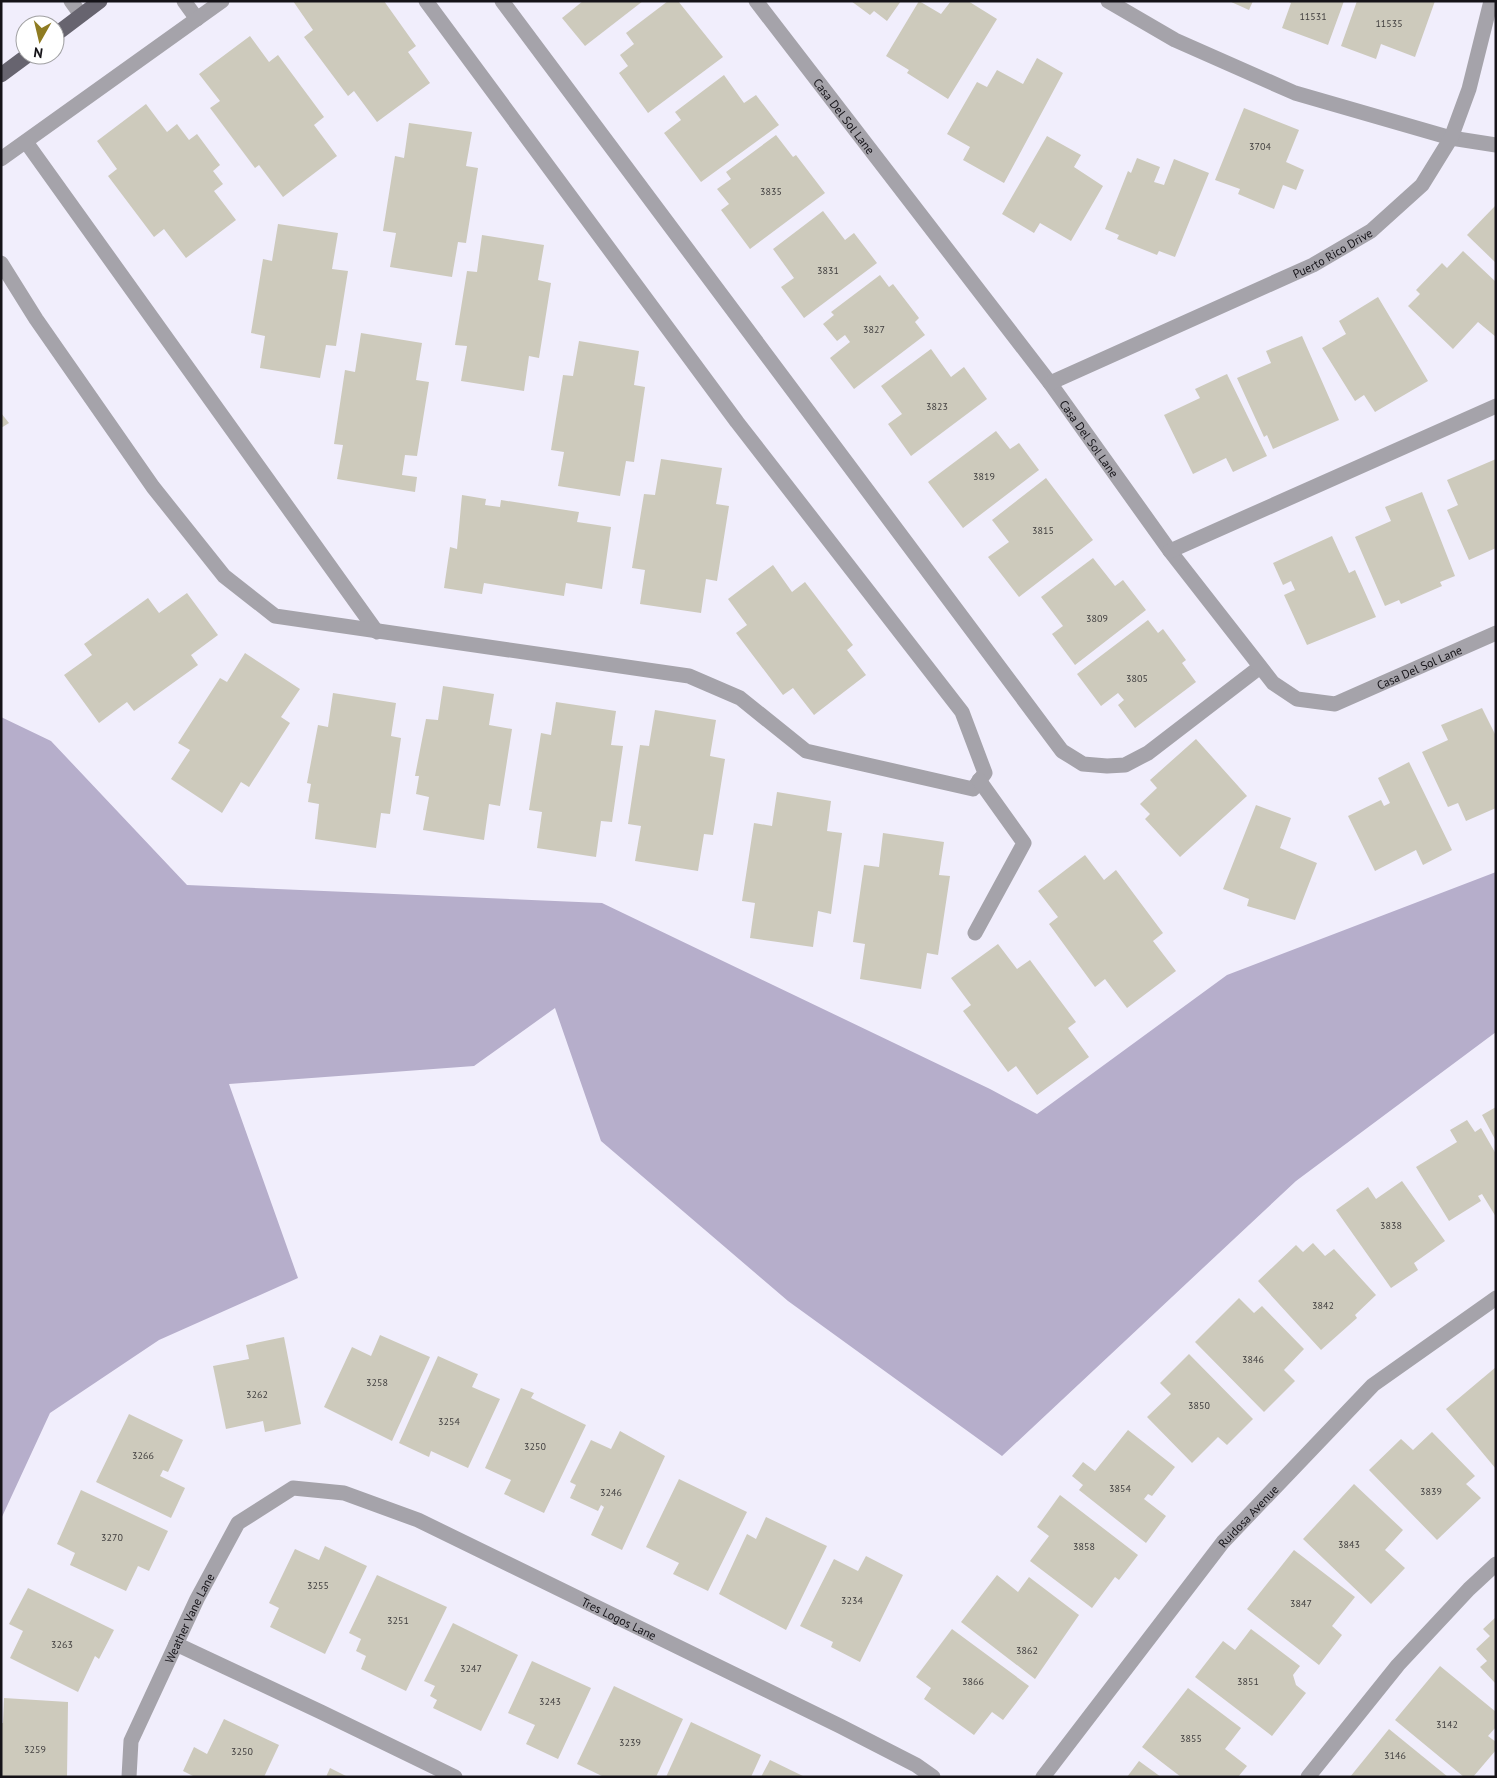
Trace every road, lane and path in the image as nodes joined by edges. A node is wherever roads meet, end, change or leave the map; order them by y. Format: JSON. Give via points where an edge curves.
{"nodes":[{"id":1,"x":71,"y":1,"type":"edge"},
{"id":2,"x":100,"y":1,"type":"edge"},
{"id":3,"x":184,"y":1,"type":"edge"},
{"id":4,"x":222,"y":1,"type":"edge"},
{"id":5,"x":426,"y":1,"type":"edge"},
{"id":6,"x":502,"y":1,"type":"edge"},
{"id":7,"x":756,"y":1,"type":"edge"},
{"id":8,"x":1108,"y":1,"type":"edge"},
{"id":9,"x":1491,"y":1,"type":"edge"},
{"id":10,"x":81,"y":15,"type":"junction"},
{"id":11,"x":197,"y":20,"type":"junction"},
{"id":12,"x":65,"y":27,"type":"edge"},
{"id":13,"x":15,"y":65,"type":"edge"},
{"id":14,"x":1,"y":75,"type":"edge"},
{"id":15,"x":1451,"y":138,"type":"junction"},
{"id":16,"x":26,"y":142,"type":"junction"},
{"id":17,"x":1496,"y":145,"type":"edge"},
{"id":18,"x":1,"y":159,"type":"edge"},
{"id":19,"x":1,"y":263,"type":"edge"},
{"id":20,"x":1050,"y":383,"type":"junction"},
{"id":21,"x":1496,"y":406,"type":"edge"},
{"id":22,"x":1170,"y":551,"type":"junction"},
{"id":23,"x":377,"y":632,"type":"junction"},
{"id":24,"x":1496,"y":633,"type":"edge"},
{"id":25,"x":1260,"y":667,"type":"junction"},
{"id":26,"x":980,"y":780,"type":"junction"},
{"id":27,"x":975,"y":934,"type":"dead end"},
{"id":28,"x":1496,"y":1298,"type":"edge"},
{"id":29,"x":293,"y":1488,"type":"joint"},
{"id":30,"x":1496,"y":1564,"type":"edge"},
{"id":31,"x":176,"y":1644,"type":"junction"},
{"id":32,"x":129,"y":1777,"type":"edge"},
{"id":33,"x":455,"y":1777,"type":"edge"},
{"id":34,"x":933,"y":1777,"type":"edge"},
{"id":35,"x":1043,"y":1777,"type":"edge"},
{"id":36,"x":1308,"y":1777,"type":"edge"}],
"edges":[{"from":1,"to":10,"type":"street"},
{"from":2,"to":10,"type":"main road"},
{"from":3,"to":11,"type":"street"},
{"from":4,"to":11,"type":"street"},
{"from":5,"to":26,"type":"street","via":[[736,422],[962,712],[986,773]]},
{"from":6,"to":25,"type":"street","via":[[1062,751],[1083,764],[1125,765],[1148,753]]},
{"from":7,"to":20,"type":"street","name":"Casa Del Sol Lane"},
{"from":8,"to":15,"type":"street","via":[[1175,40],[1295,93]]},
{"from":9,"to":15,"type":"street","name":"Puerto Rico Drive","via":[[1469,89]]},
{"from":10,"to":12,"type":"main road"},
{"from":11,"to":16,"type":"street"},
{"from":13,"to":14,"type":"main road"},
{"from":15,"to":17,"type":"street"},
{"from":15,"to":20,"type":"street","name":"Puerto Rico Drive","via":[[1422,185],[1371,231],[1313,264]]},
{"from":16,"to":18,"type":"street"},
{"from":16,"to":23,"type":"street"},
{"from":19,"to":23,"type":"street","via":[[153,487],[224,576],[275,616]]},
{"from":20,"to":22,"type":"street","name":"Casa Del Sol Lane"},
{"from":21,"to":22,"type":"street"},
{"from":22,"to":25,"type":"street","name":"Casa Del Sol Lane"},
{"from":23,"to":26,"type":"street","via":[[690,676],[740,698],[806,751],[973,789]]},
{"from":24,"to":25,"type":"street","name":"Casa Del Sol Lane","via":[[1335,704],[1297,699],[1273,683]]},
{"from":26,"to":27,"type":"street","via":[[1024,843]]},
{"from":28,"to":35,"type":"street","name":"Ruidosa Avenue","via":[[1373,1385],[1223,1542]]},
{"from":29,"to":31,"type":"street","name":"Weather Vane Lane","via":[[238,1523]]},
{"from":29,"to":34,"type":"street","name":"Tres Logos Lane","via":[[344,1493],[418,1520],[840,1726]]},
{"from":30,"to":36,"type":"street","via":[[1469,1588],[1398,1665]]},
{"from":31,"to":32,"type":"street","name":"Weather Vane Lane","via":[[131,1741]]},
{"from":31,"to":33,"type":"street"}]}
